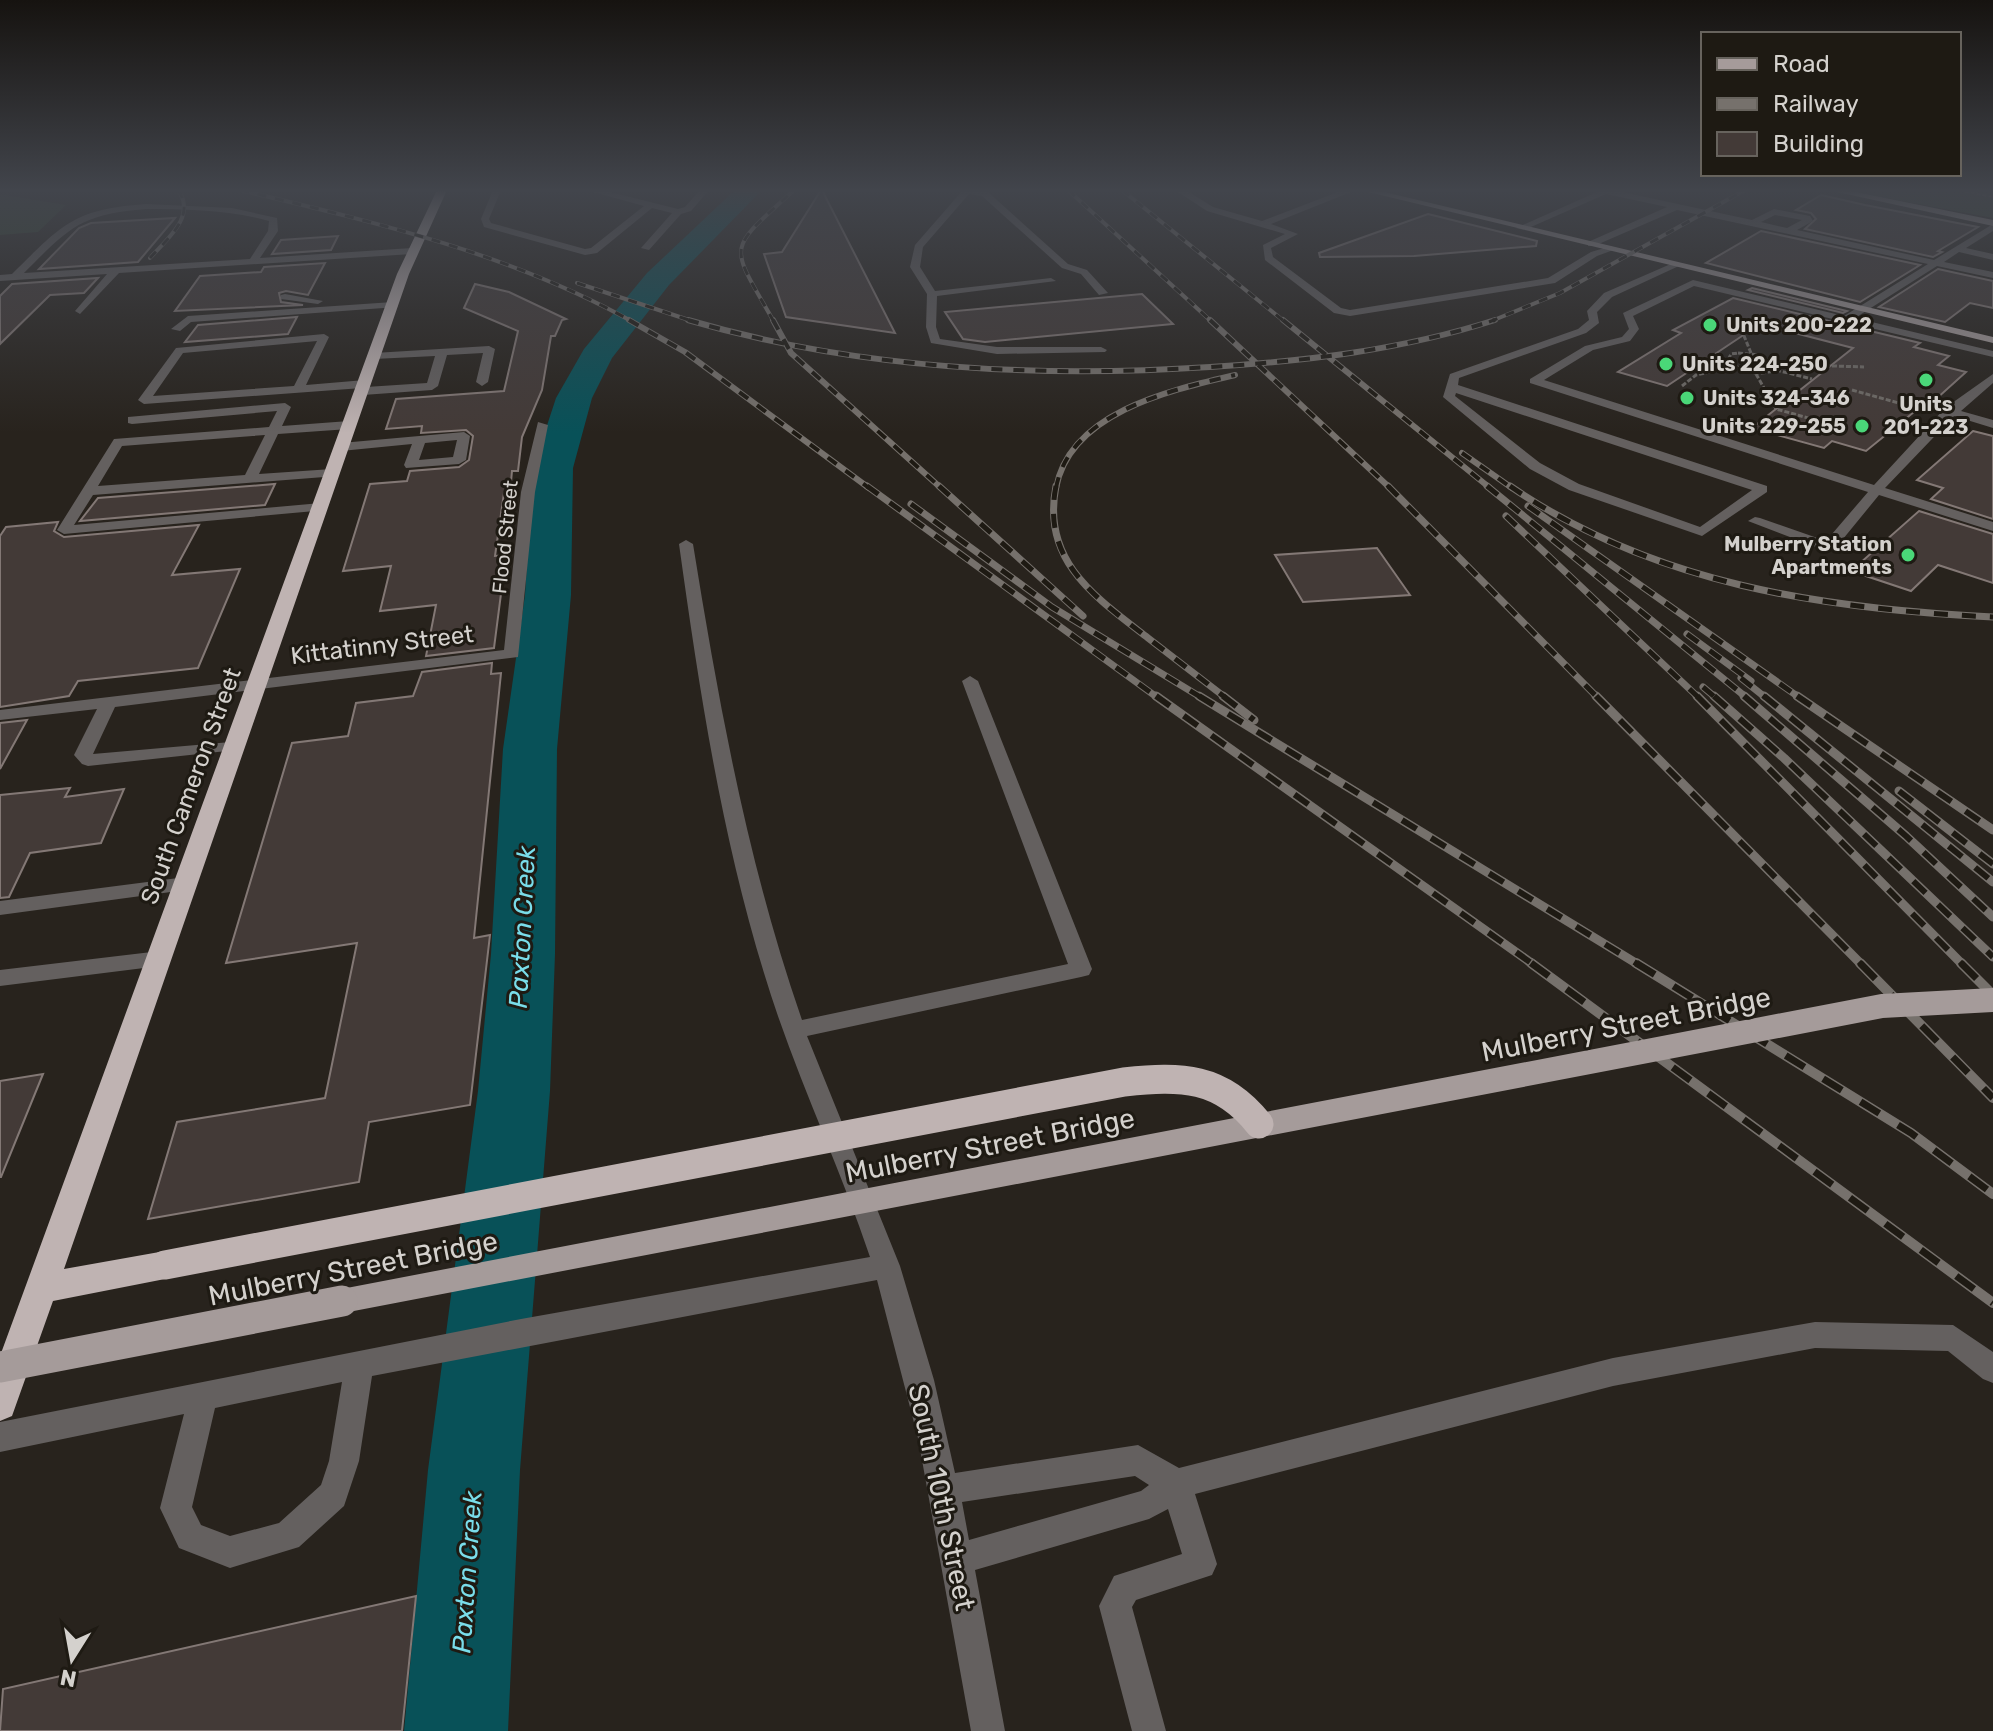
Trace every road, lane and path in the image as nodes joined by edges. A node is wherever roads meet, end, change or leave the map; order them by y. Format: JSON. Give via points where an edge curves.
{"nodes":[{"id":1,"x":22,"y":271,"type":"edge"},
{"id":2,"x":105,"y":271,"type":"edge"},
{"id":3,"x":115,"y":271,"type":"edge"},
{"id":4,"x":405,"y":271,"type":"edge"},
{"id":5,"x":917,"y":271,"type":"edge"},
{"id":6,"x":1080,"y":271,"type":"edge"},
{"id":7,"x":1285,"y":271,"type":"edge"},
{"id":8,"x":1567,"y":271,"type":"edge"},
{"id":9,"x":1663,"y":271,"type":"edge"},
{"id":10,"x":1700,"y":271,"type":"edge"},
{"id":11,"x":1922,"y":271,"type":"edge"},
{"id":12,"x":1973,"y":271,"type":"edge"},
{"id":13,"x":1993,"y":275,"type":"edge"},
{"id":14,"x":15,"y":277,"type":"junction"},
{"id":15,"x":0,"y":278,"type":"edge"},
{"id":16,"x":1051,"y":281,"type":"dead end"},
{"id":17,"x":1103,"y":293,"type":"dead end"},
{"id":18,"x":932,"y":294,"type":"junction"},
{"id":19,"x":285,"y":297,"type":"dead end"},
{"id":20,"x":394,"y":302,"type":"junction"},
{"id":21,"x":1861,"y":309,"type":"junction"},
{"id":22,"x":80,"y":311,"type":"dead end"},
{"id":23,"x":1846,"y":319,"type":"junction"},
{"id":24,"x":1755,"y":327,"type":"dead end"},
{"id":25,"x":176,"y":329,"type":"dead end"},
{"id":26,"x":1993,"y":340,"type":"edge"},
{"id":27,"x":1101,"y":350,"type":"dead end"},
{"id":28,"x":442,"y":352,"type":"junction"},
{"id":29,"x":1751,"y":353,"type":"junction"},
{"id":30,"x":1993,"y":354,"type":"edge"},
{"id":31,"x":374,"y":356,"type":"junction"},
{"id":32,"x":1775,"y":364,"type":"junction"},
{"id":33,"x":1734,"y":367,"type":"junction"},
{"id":34,"x":1864,"y":367,"type":"dead end"},
{"id":35,"x":1776,"y":370,"type":"junction"},
{"id":36,"x":1756,"y":374,"type":"junction"},
{"id":37,"x":1993,"y":377,"type":"edge"},
{"id":38,"x":1812,"y":379,"type":"dead end"},
{"id":39,"x":482,"y":382,"type":"dead end"},
{"id":40,"x":1682,"y":386,"type":"dead end"},
{"id":41,"x":1451,"y":387,"type":"junction"},
{"id":42,"x":364,"y":388,"type":"junction"},
{"id":43,"x":298,"y":389,"type":"junction"},
{"id":44,"x":1852,"y":390,"type":"dead end"},
{"id":45,"x":144,"y":400,"type":"junction"},
{"id":46,"x":1947,"y":414,"type":"junction"},
{"id":47,"x":132,"y":420,"type":"junction"},
{"id":48,"x":1819,"y":421,"type":"dead end"},
{"id":49,"x":1993,"y":424,"type":"edge"},
{"id":50,"x":542,"y":425,"type":"dead end"},
{"id":51,"x":275,"y":430,"type":"junction"},
{"id":52,"x":345,"y":436,"type":"junction"},
{"id":53,"x":420,"y":440,"type":"dead end"},
{"id":54,"x":118,"y":442,"type":"junction"},
{"id":55,"x":332,"y":473,"type":"junction"},
{"id":56,"x":250,"y":479,"type":"junction"},
{"id":57,"x":1876,"y":489,"type":"junction"},
{"id":58,"x":88,"y":491,"type":"junction"},
{"id":59,"x":321,"y":507,"type":"junction"},
{"id":60,"x":1755,"y":521,"type":"dead end"},
{"id":61,"x":1993,"y":527,"type":"edge"},
{"id":62,"x":686,"y":544,"type":"dead end"},
{"id":63,"x":512,"y":654,"type":"joint"},
{"id":64,"x":970,"y":681,"type":"dead end"},
{"id":65,"x":257,"y":685,"type":"junction"},
{"id":66,"x":109,"y":703,"type":"junction"},
{"id":67,"x":0,"y":715,"type":"edge"},
{"id":68,"x":236,"y":745,"type":"junction"},
{"id":69,"x":186,"y":884,"type":"junction"},
{"id":70,"x":0,"y":908,"type":"edge"},
{"id":71,"x":160,"y":959,"type":"junction"},
{"id":72,"x":0,"y":978,"type":"edge"},
{"id":73,"x":1993,"y":1000,"type":"edge"},
{"id":74,"x":794,"y":1030,"type":"junction"},
{"id":75,"x":1259,"y":1124,"type":"junction"},
{"id":76,"x":887,"y":1266,"type":"junction"},
{"id":77,"x":42,"y":1288,"type":"junction"},
{"id":78,"x":359,"y":1365,"type":"junction"},
{"id":79,"x":0,"y":1367,"type":"edge"},
{"id":80,"x":1993,"y":1369,"type":"edge"},
{"id":81,"x":203,"y":1396,"type":"junction"},
{"id":82,"x":0,"y":1404,"type":"edge"},
{"id":83,"x":0,"y":1437,"type":"edge"},
{"id":84,"x":1176,"y":1484,"type":"junction"},
{"id":85,"x":942,"y":1490,"type":"junction"},
{"id":86,"x":956,"y":1560,"type":"junction"},
{"id":87,"x":988,"y":1731,"type":"edge"},
{"id":88,"x":1149,"y":1731,"type":"edge"}],
"edges":[{"from":1,"to":14,"type":"street"},
{"from":2,"to":14,"type":"street"},
{"from":3,"to":22,"type":"street"},
{"from":4,"to":20,"type":"highway","name":"South Cameron Street"},
{"from":5,"to":18,"type":"street"},
{"from":6,"to":17,"type":"street"},
{"from":7,"to":8,"type":"street","via":[[1338,311],[1350,313],[1551,281]]},
{"from":9,"to":41,"type":"street","via":[[1608,295],[1592,311],[1595,321],[1582,331],[1454,376]]},
{"from":10,"to":21,"type":"main road"},
{"from":11,"to":21,"type":"street"},
{"from":12,"to":13,"type":"street"},
{"from":14,"to":15,"type":"street"},
{"from":16,"to":18,"type":"street"},
{"from":18,"to":27,"type":"street","via":[[935,341],[1015,351]]},
{"from":19,"to":20,"type":"street"},
{"from":20,"to":25,"type":"street","via":[[360,312],[188,319]]},
{"from":20,"to":31,"type":"highway","name":"South Cameron Street"},
{"from":21,"to":23,"type":"street"},
{"from":21,"to":26,"type":"main road"},
{"from":23,"to":30,"type":"street"},
{"from":23,"to":57,"type":"street","via":[[1693,283],[1627,315],[1634,329],[1626,339],[1589,348],[1534,381]]},
{"from":24,"to":29,"type":"path","via":[[1742,331]]},
{"from":28,"to":31,"type":"street"},
{"from":28,"to":39,"type":"street","via":[[489,349]]},
{"from":28,"to":42,"type":"street","via":[[432,386]]},
{"from":29,"to":32,"type":"path"},
{"from":29,"to":33,"type":"path","via":[[1731,354],[1728,360]]},
{"from":31,"to":42,"type":"highway","name":"South Cameron Street"},
{"from":32,"to":34,"type":"path"},
{"from":32,"to":35,"type":"path"},
{"from":33,"to":36,"type":"path"},
{"from":33,"to":40,"type":"path","via":[[1696,375]]},
{"from":35,"to":36,"type":"path"},
{"from":35,"to":38,"type":"path"},
{"from":36,"to":48,"type":"path","via":[[1776,409]]},
{"from":37,"to":46,"type":"street"},
{"from":41,"to":41,"type":"street","via":[[1449,397],[1535,466],[1574,487],[1702,532],[1762,489]]},
{"from":42,"to":43,"type":"street"},
{"from":42,"to":52,"type":"highway","name":"South Cameron Street"},
{"from":43,"to":45,"type":"street"},
{"from":43,"to":45,"type":"street","via":[[324,337],[180,350]]},
{"from":44,"to":46,"type":"path"},
{"from":45,"to":47,"type":"street"},
{"from":46,"to":49,"type":"street"},
{"from":46,"to":57,"type":"street"},
{"from":47,"to":51,"type":"street","via":[[285,407]]},
{"from":47,"to":54,"type":"street"},
{"from":50,"to":63,"type":"street","name":"Flood Street","via":[[528,492]]},
{"from":51,"to":52,"type":"street"},
{"from":51,"to":54,"type":"street"},
{"from":51,"to":56,"type":"street"},
{"from":52,"to":53,"type":"street"},
{"from":52,"to":55,"type":"highway","name":"South Cameron Street"},
{"from":54,"to":58,"type":"street"},
{"from":55,"to":56,"type":"street"},
{"from":55,"to":59,"type":"highway","name":"South Cameron Street"},
{"from":56,"to":58,"type":"street"},
{"from":57,"to":60,"type":"street","via":[[1829,547]]},
{"from":57,"to":61,"type":"street"},
{"from":58,"to":59,"type":"street","via":[[64,530]]},
{"from":59,"to":65,"type":"highway","name":"South Cameron Street"},
{"from":62,"to":74,"type":"street","name":"South 10th Street","via":[[710,707],[762,927]]},
{"from":63,"to":65,"type":"street","name":"Kittatinny Street"},
{"from":64,"to":74,"type":"street","via":[[1081,969]]},
{"from":65,"to":66,"type":"street","name":"Kittatinny Street"},
{"from":65,"to":68,"type":"highway","name":"South Cameron Street"},
{"from":66,"to":67,"type":"street","name":"Kittatinny Street"},
{"from":66,"to":68,"type":"street","via":[[85,759]]},
{"from":68,"to":69,"type":"highway","name":"South Cameron Street"},
{"from":69,"to":70,"type":"street"},
{"from":69,"to":71,"type":"highway","name":"South Cameron Street"},
{"from":71,"to":72,"type":"street"},
{"from":71,"to":77,"type":"highway","name":"South Cameron Street"},
{"from":73,"to":75,"type":"main road","name":"Mulberry Street Bridge","bridge":true,"via":[[1882,1006]]},
{"from":74,"to":76,"type":"street","name":"South 10th Street"},
{"from":75,"to":77,"type":"highway","bridge":true,"via":[[1246,1103],[1205,1084],[1181,1078],[1124,1082]]},
{"from":75,"to":79,"type":"main road","name":"Mulberry Street Bridge","bridge":true},
{"from":76,"to":78,"type":"street"},
{"from":76,"to":85,"type":"street","name":"South 10th Street"},
{"from":77,"to":82,"type":"highway","name":"South Cameron Street"},
{"from":78,"to":81,"type":"street"},
{"from":78,"to":81,"type":"street","via":[[344,1461],[333,1495],[288,1536],[230,1552],[190,1537],[176,1508]]},
{"from":80,"to":84,"type":"street","via":[[1953,1338],[1815,1335],[1613,1372]]},
{"from":81,"to":83,"type":"street"},
{"from":84,"to":85,"type":"street","via":[[1138,1460]]},
{"from":84,"to":86,"type":"street","via":[[1149,1504]]},
{"from":84,"to":88,"type":"street","via":[[1201,1564],[1125,1587],[1115,1606]]},
{"from":85,"to":86,"type":"street","name":"South 10th Street"},
{"from":86,"to":87,"type":"street","name":"South 10th Street"}]}
